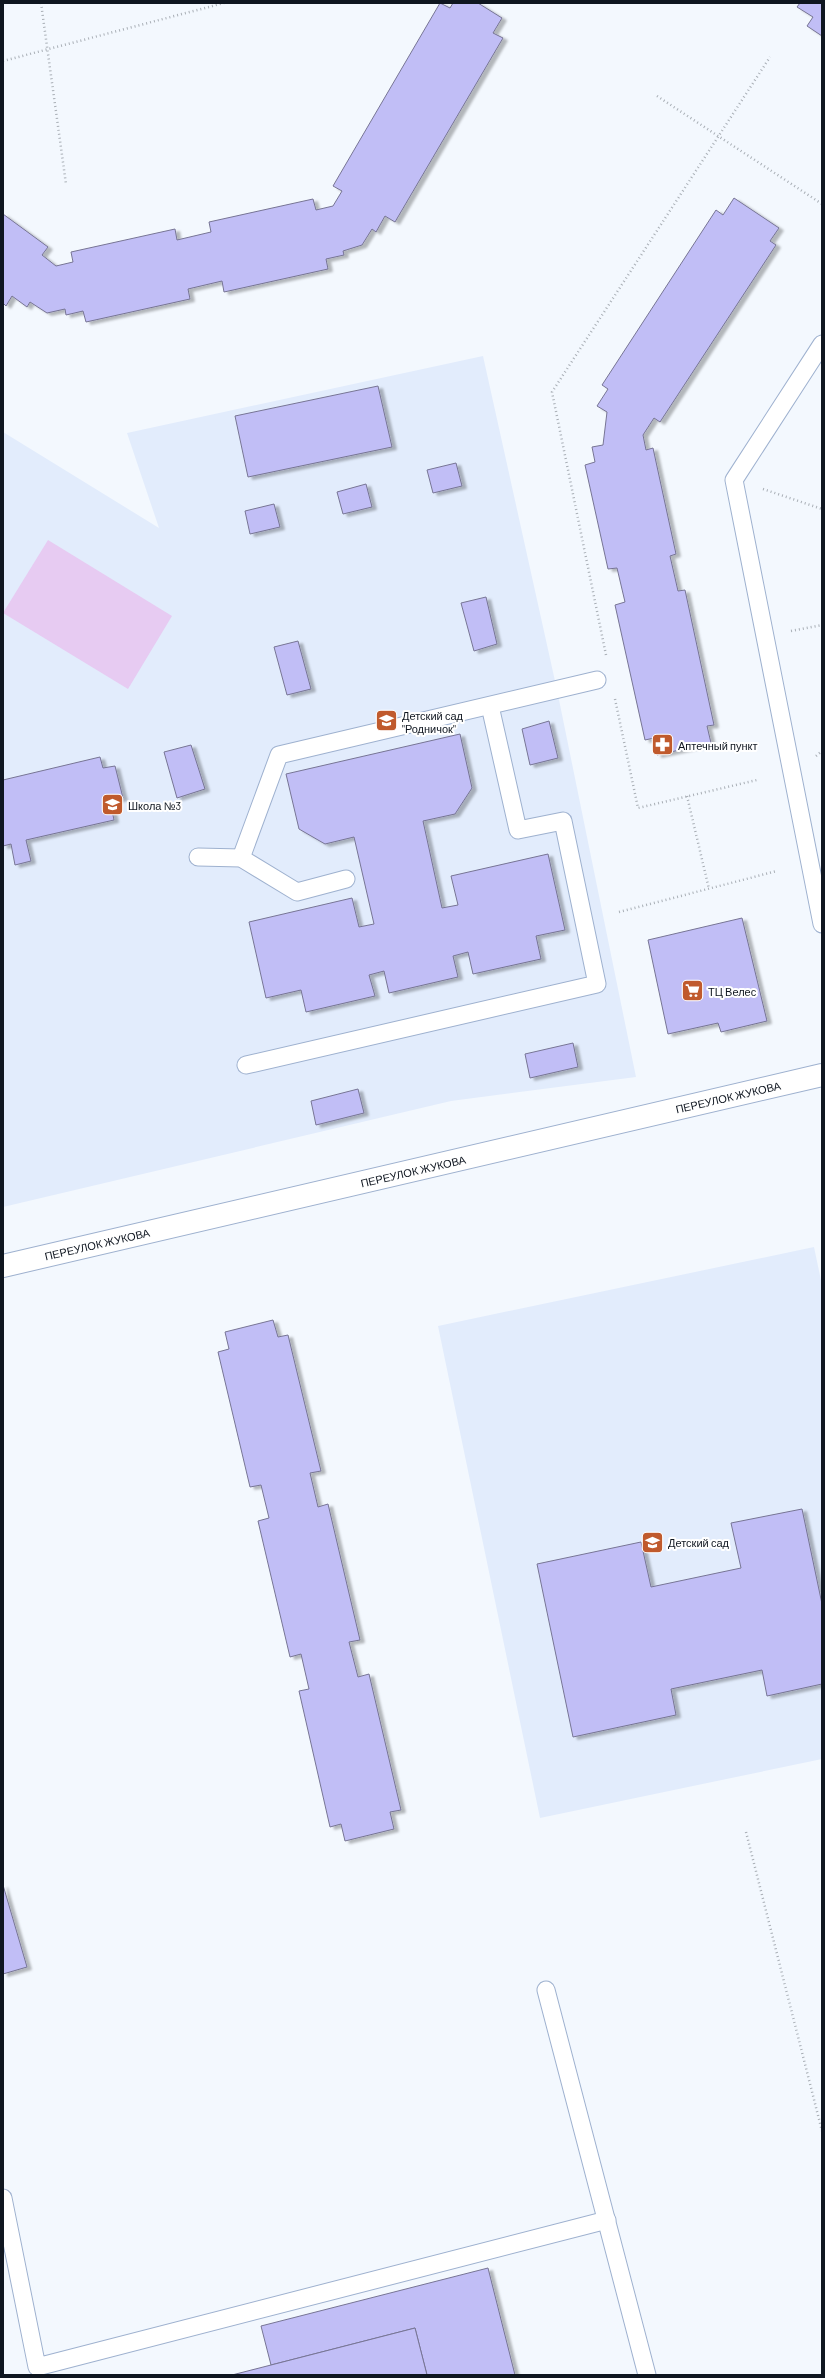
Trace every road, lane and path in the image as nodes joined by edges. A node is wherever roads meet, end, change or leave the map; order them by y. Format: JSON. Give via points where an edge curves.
{"nodes":[{"id":1,"x":41,"y":3,"type":"edge"},
{"id":2,"x":224,"y":3,"type":"edge"},
{"id":3,"x":47,"y":49,"type":"junction"},
{"id":4,"x":770,"y":57,"type":"dead end"},
{"id":5,"x":3,"y":61,"type":"edge"},
{"id":6,"x":657,"y":96,"type":"dead end"},
{"id":7,"x":719,"y":136,"type":"junction"},
{"id":8,"x":66,"y":184,"type":"dead end"},
{"id":9,"x":822,"y":204,"type":"edge"},
{"id":10,"x":822,"y":344,"type":"edge"},
{"id":11,"x":734,"y":480,"type":"junction"},
{"id":12,"x":822,"y":509,"type":"edge"},
{"id":13,"x":822,"y":625,"type":"edge"},
{"id":14,"x":767,"y":636,"type":"junction"},
{"id":15,"x":608,"y":662,"type":"dead end"},
{"id":16,"x":597,"y":680,"type":"dead end"},
{"id":17,"x":614,"y":692,"type":"dead end"},
{"id":18,"x":490,"y":706,"type":"junction"},
{"id":19,"x":757,"y":780,"type":"dead end"},
{"id":20,"x":687,"y":796,"type":"junction"},
{"id":21,"x":198,"y":857,"type":"dead end"},
{"id":22,"x":241,"y":858,"type":"junction"},
{"id":23,"x":777,"y":871,"type":"dead end"},
{"id":24,"x":346,"y":879,"type":"dead end"},
{"id":25,"x":710,"y":888,"type":"junction"},
{"id":26,"x":619,"y":912,"type":"dead end"},
{"id":27,"x":822,"y":924,"type":"edge"},
{"id":28,"x":246,"y":1065,"type":"dead end"},
{"id":29,"x":822,"y":1075,"type":"edge"},
{"id":30,"x":3,"y":1266,"type":"edge"},
{"id":31,"x":746,"y":1832,"type":"dead end"},
{"id":32,"x":546,"y":1990,"type":"dead end"},
{"id":33,"x":822,"y":2132,"type":"edge"},
{"id":34,"x":3,"y":2198,"type":"edge"},
{"id":35,"x":607,"y":2220,"type":"junction"},
{"id":36,"x":38,"y":2371,"type":"edge"},
{"id":37,"x":647,"y":2375,"type":"edge"}],
"edges":[{"from":1,"to":3,"type":"path"},
{"from":2,"to":3,"type":"path"},
{"from":3,"to":5,"type":"path"},
{"from":3,"to":8,"type":"path"},
{"from":4,"to":7,"type":"path"},
{"from":6,"to":7,"type":"path"},
{"from":7,"to":9,"type":"path"},
{"from":7,"to":15,"type":"path","via":[[552,392]]},
{"from":10,"to":11,"type":"lane"},
{"from":11,"to":12,"type":"path"},
{"from":11,"to":14,"type":"lane"},
{"from":13,"to":14,"type":"path"},
{"from":14,"to":27,"type":"lane"},
{"from":16,"to":18,"type":"lane"},
{"from":17,"to":20,"type":"path","via":[[638,808]]},
{"from":18,"to":22,"type":"lane","via":[[279,755]]},
{"from":18,"to":28,"type":"lane","via":[[518,830],[563,821],[597,984]]},
{"from":19,"to":20,"type":"path"},
{"from":20,"to":25,"type":"path"},
{"from":21,"to":22,"type":"lane"},
{"from":22,"to":24,"type":"lane","via":[[297,892]]},
{"from":23,"to":25,"type":"path"},
{"from":25,"to":26,"type":"path"},
{"from":29,"to":30,"type":"street","name":"ПЕРЕУЛОК ЖУКОВА"},
{"from":31,"to":33,"type":"path"},
{"from":32,"to":35,"type":"lane"},
{"from":34,"to":36,"type":"lane"},
{"from":35,"to":36,"type":"lane"},
{"from":35,"to":37,"type":"lane"}]}
